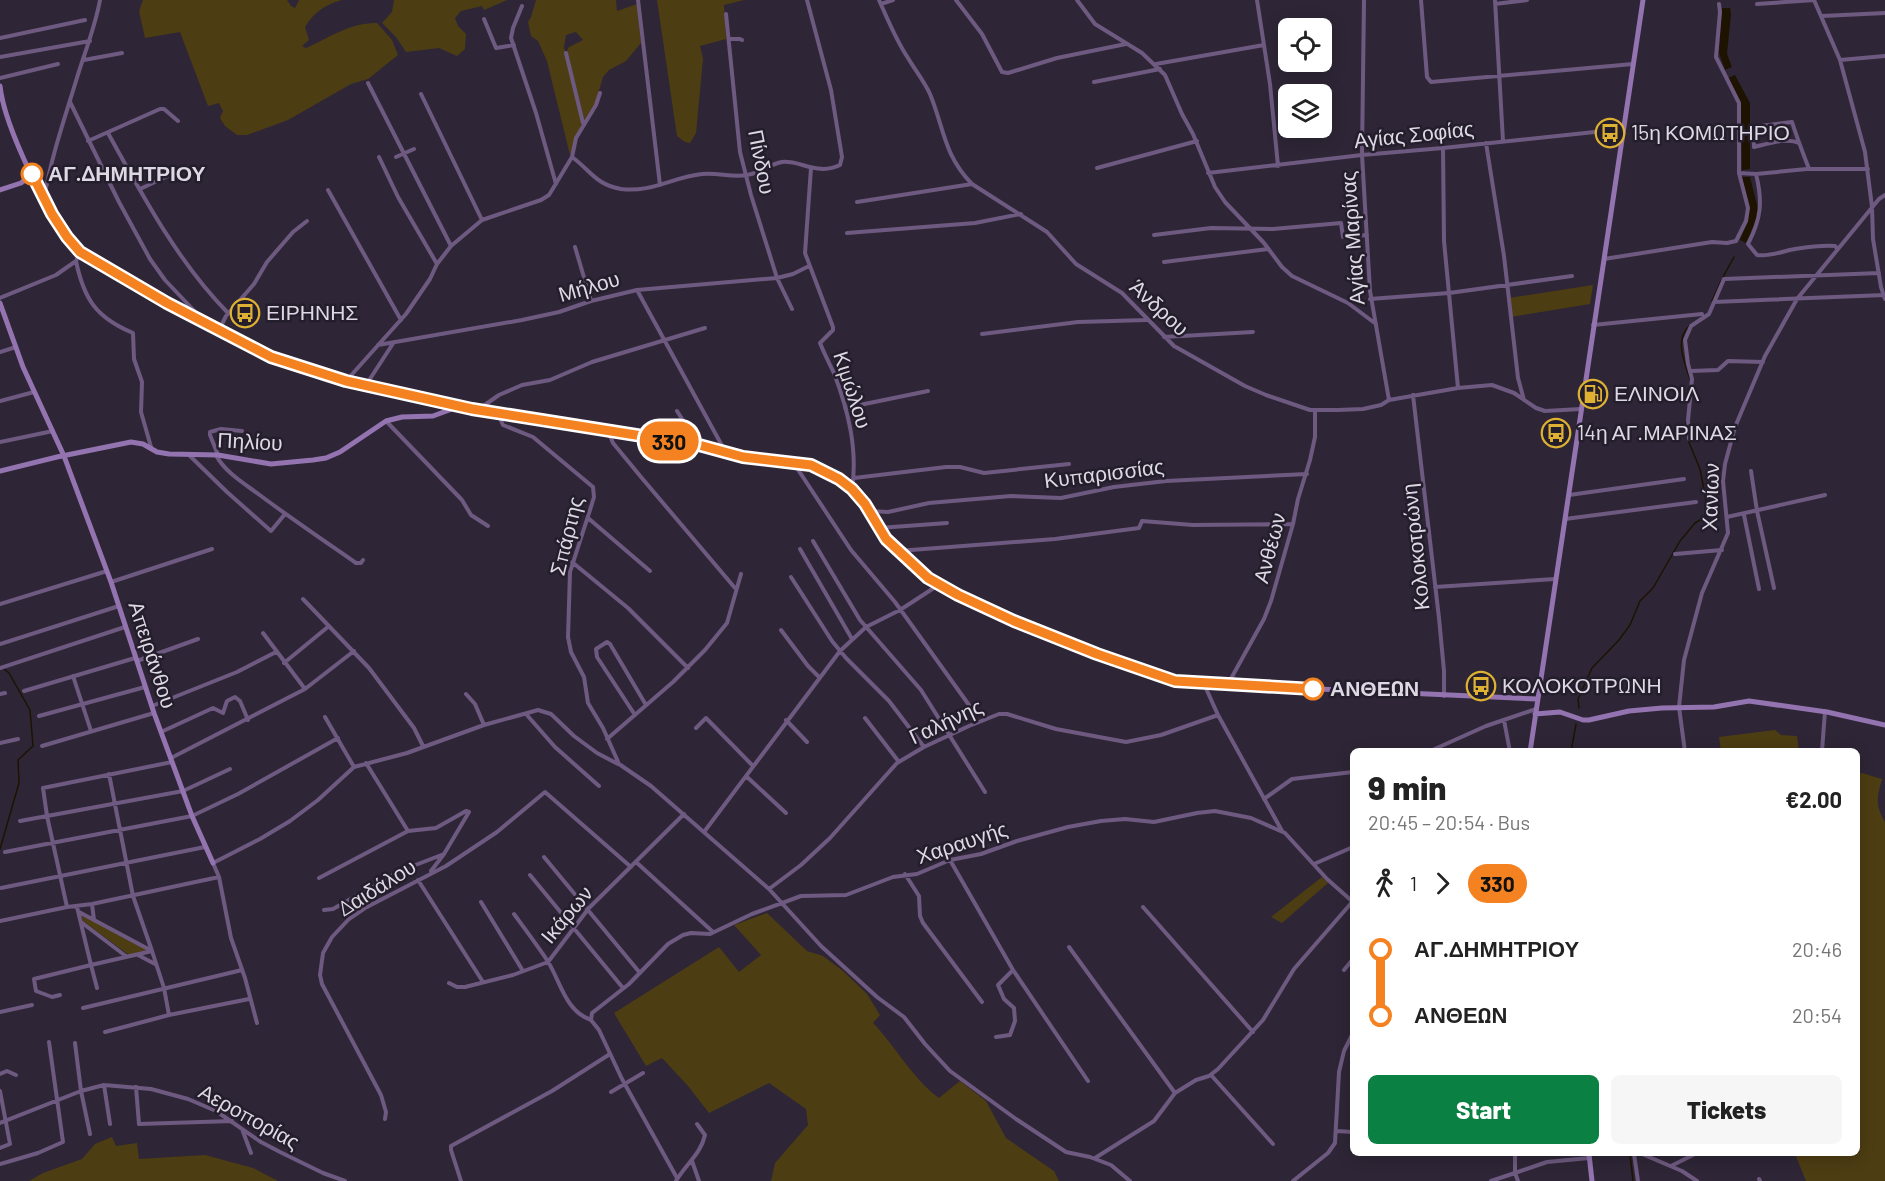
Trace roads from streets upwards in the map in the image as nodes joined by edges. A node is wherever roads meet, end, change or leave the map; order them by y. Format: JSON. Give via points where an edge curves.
{"nodes":[{"id":1,"x":100,"y":0,"type":"edge"},
{"id":2,"x":638,"y":0,"type":"edge"},
{"id":3,"x":807,"y":0,"type":"edge"},
{"id":4,"x":894,"y":0,"type":"edge"},
{"id":5,"x":956,"y":0,"type":"edge"},
{"id":6,"x":1078,"y":0,"type":"edge"},
{"id":7,"x":1257,"y":0,"type":"edge"},
{"id":8,"x":1364,"y":0,"type":"edge"},
{"id":9,"x":1422,"y":0,"type":"edge"},
{"id":10,"x":1527,"y":0,"type":"edge"},
{"id":11,"x":1643,"y":0,"type":"edge"},
{"id":12,"x":1814,"y":0,"type":"edge"},
{"id":13,"x":880,"y":2,"type":"edge"},
{"id":14,"x":1495,"y":2,"type":"edge"},
{"id":15,"x":1719,"y":4,"type":"dead end"},
{"id":16,"x":1757,"y":4,"type":"dead end"},
{"id":17,"x":522,"y":6,"type":"dead end"},
{"id":18,"x":1885,"y":13,"type":"edge"},
{"id":19,"x":726,"y":14,"type":"dead end"},
{"id":20,"x":1822,"y":16,"type":"junction"},
{"id":21,"x":484,"y":19,"type":"dead end"},
{"id":22,"x":85,"y":20,"type":"dead end"},
{"id":23,"x":0,"y":38,"type":"edge"},
{"id":24,"x":730,"y":39,"type":"junction"},
{"id":25,"x":742,"y":40,"type":"dead end"},
{"id":26,"x":90,"y":41,"type":"junction"},
{"id":27,"x":1126,"y":44,"type":"junction"},
{"id":28,"x":514,"y":45,"type":"junction"},
{"id":29,"x":1264,"y":45,"type":"junction"},
{"id":30,"x":122,"y":53,"type":"dead end"},
{"id":31,"x":566,"y":53,"type":"dead end"},
{"id":32,"x":1885,"y":56,"type":"edge"},
{"id":33,"x":0,"y":57,"type":"edge"},
{"id":34,"x":84,"y":60,"type":"junction"},
{"id":35,"x":1840,"y":60,"type":"junction"},
{"id":36,"x":58,"y":64,"type":"dead end"},
{"id":37,"x":1155,"y":64,"type":"junction"},
{"id":38,"x":1633,"y":64,"type":"junction"},
{"id":39,"x":1160,"y":69,"type":"junction"},
{"id":40,"x":1499,"y":75,"type":"junction"},
{"id":41,"x":0,"y":78,"type":"edge"},
{"id":42,"x":1094,"y":82,"type":"dead end"},
{"id":43,"x":368,"y":83,"type":"dead end"},
{"id":44,"x":0,"y":86,"type":"edge"},
{"id":45,"x":600,"y":93,"type":"dead end"},
{"id":46,"x":421,"y":94,"type":"dead end"},
{"id":47,"x":70,"y":102,"type":"junction"},
{"id":48,"x":178,"y":121,"type":"dead end"},
{"id":49,"x":583,"y":123,"type":"junction"},
{"id":50,"x":1623,"y":129,"type":"junction"},
{"id":51,"x":108,"y":133,"type":"junction"},
{"id":52,"x":88,"y":141,"type":"junction"},
{"id":53,"x":1197,"y":141,"type":"junction"},
{"id":54,"x":1503,"y":141,"type":"junction"},
{"id":55,"x":1486,"y":143,"type":"junction"},
{"id":56,"x":1799,"y":143,"type":"junction"},
{"id":57,"x":1443,"y":148,"type":"junction"},
{"id":58,"x":414,"y":149,"type":"dead end"},
{"id":59,"x":404,"y":153,"type":"junction"},
{"id":60,"x":1362,"y":154,"type":"junction"},
{"id":61,"x":379,"y":157,"type":"dead end"},
{"id":62,"x":396,"y":157,"type":"dead end"},
{"id":63,"x":572,"y":157,"type":"junction"},
{"id":64,"x":1278,"y":166,"type":"junction"},
{"id":65,"x":187,"y":167,"type":"dead end"},
{"id":66,"x":811,"y":168,"type":"junction"},
{"id":67,"x":1097,"y":168,"type":"dead end"},
{"id":68,"x":1809,"y":169,"type":"junction"},
{"id":69,"x":1868,"y":169,"type":"junction"},
{"id":70,"x":1209,"y":173,"type":"junction"},
{"id":71,"x":1740,"y":173,"type":"junction"},
{"id":72,"x":32,"y":174,"type":"junction"},
{"id":73,"x":1756,"y":174,"type":"junction"},
{"id":74,"x":746,"y":176,"type":"junction"},
{"id":75,"x":556,"y":184,"type":"junction"},
{"id":76,"x":660,"y":184,"type":"junction"},
{"id":77,"x":972,"y":184,"type":"junction"},
{"id":78,"x":140,"y":189,"type":"junction"},
{"id":79,"x":0,"y":190,"type":"edge"},
{"id":80,"x":328,"y":190,"type":"dead end"},
{"id":81,"x":1885,"y":195,"type":"edge"},
{"id":82,"x":44,"y":199,"type":"junction"},
{"id":83,"x":857,"y":202,"type":"dead end"},
{"id":84,"x":1872,"y":207,"type":"junction"},
{"id":85,"x":1021,"y":214,"type":"junction"},
{"id":86,"x":482,"y":220,"type":"junction"},
{"id":87,"x":307,"y":221,"type":"dead end"},
{"id":88,"x":1249,"y":228,"type":"junction"},
{"id":89,"x":847,"y":233,"type":"dead end"},
{"id":90,"x":1154,"y":235,"type":"dead end"},
{"id":91,"x":1367,"y":235,"type":"junction"},
{"id":92,"x":451,"y":246,"type":"junction"},
{"id":93,"x":574,"y":248,"type":"dead end"},
{"id":94,"x":1268,"y":249,"type":"junction"},
{"id":95,"x":1838,"y":249,"type":"junction"},
{"id":96,"x":80,"y":252,"type":"junction"},
{"id":97,"x":1604,"y":259,"type":"junction"},
{"id":98,"x":76,"y":261,"type":"junction"},
{"id":99,"x":1164,"y":262,"type":"dead end"},
{"id":100,"x":437,"y":264,"type":"junction"},
{"id":101,"x":809,"y":266,"type":"junction"},
{"id":102,"x":1879,"y":273,"type":"junction"},
{"id":103,"x":1572,"y":276,"type":"dead end"},
{"id":104,"x":1816,"y":276,"type":"junction"},
{"id":105,"x":777,"y":278,"type":"junction"},
{"id":106,"x":1508,"y":285,"type":"junction"},
{"id":107,"x":637,"y":290,"type":"junction"},
{"id":108,"x":1449,"y":293,"type":"junction"},
{"id":109,"x":1885,"y":297,"type":"edge"},
{"id":110,"x":0,"y":298,"type":"edge"},
{"id":111,"x":1370,"y":299,"type":"junction"},
{"id":112,"x":1797,"y":299,"type":"junction"},
{"id":113,"x":591,"y":301,"type":"junction"},
{"id":114,"x":1714,"y":302,"type":"junction"},
{"id":115,"x":0,"y":303,"type":"edge"},
{"id":116,"x":792,"y":309,"type":"dead end"},
{"id":117,"x":2,"y":313,"type":"edge"},
{"id":118,"x":228,"y":313,"type":"junction"},
{"id":119,"x":1702,"y":314,"type":"dead end"},
{"id":120,"x":401,"y":320,"type":"junction"},
{"id":121,"x":1147,"y":320,"type":"junction"},
{"id":122,"x":205,"y":322,"type":"junction"},
{"id":123,"x":1376,"y":324,"type":"junction"},
{"id":124,"x":1593,"y":325,"type":"junction"},
{"id":125,"x":705,"y":328,"type":"dead end"},
{"id":126,"x":219,"y":330,"type":"junction"},
{"id":127,"x":1254,"y":332,"type":"dead end"},
{"id":128,"x":982,"y":334,"type":"dead end"},
{"id":129,"x":1164,"y":337,"type":"junction"},
{"id":130,"x":664,"y":341,"type":"junction"},
{"id":131,"x":394,"y":342,"type":"junction"},
{"id":132,"x":378,"y":345,"type":"junction"},
{"id":133,"x":16,"y":347,"type":"junction"},
{"id":134,"x":0,"y":352,"type":"edge"},
{"id":135,"x":1763,"y":362,"type":"junction"},
{"id":136,"x":1691,"y":371,"type":"junction"},
{"id":137,"x":346,"y":381,"type":"junction"},
{"id":138,"x":366,"y":386,"type":"junction"},
{"id":139,"x":1458,"y":388,"type":"junction"},
{"id":140,"x":34,"y":392,"type":"junction"},
{"id":141,"x":928,"y":392,"type":"dead end"},
{"id":142,"x":1413,"y":396,"type":"junction"},
{"id":143,"x":1389,"y":400,"type":"junction"},
{"id":144,"x":1524,"y":400,"type":"junction"},
{"id":145,"x":0,"y":401,"type":"edge"},
{"id":146,"x":460,"y":406,"type":"junction"},
{"id":147,"x":845,"y":408,"type":"junction"},
{"id":148,"x":478,"y":410,"type":"junction"},
{"id":149,"x":1581,"y":410,"type":"junction"},
{"id":150,"x":677,"y":411,"type":"dead end"},
{"id":151,"x":1315,"y":411,"type":"junction"},
{"id":152,"x":498,"y":414,"type":"junction"},
{"id":153,"x":386,"y":421,"type":"junction"},
{"id":154,"x":607,"y":430,"type":"junction"},
{"id":155,"x":53,"y":431,"type":"junction"},
{"id":156,"x":242,"y":431,"type":"dead end"},
{"id":157,"x":1689,"y":439,"type":"dead end"},
{"id":158,"x":0,"y":442,"type":"edge"},
{"id":159,"x":699,"y":445,"type":"junction"},
{"id":160,"x":151,"y":448,"type":"junction"},
{"id":161,"x":726,"y":454,"type":"junction"},
{"id":162,"x":217,"y":455,"type":"junction"},
{"id":163,"x":64,"y":456,"type":"junction"},
{"id":164,"x":190,"y":456,"type":"junction"},
{"id":165,"x":793,"y":462,"type":"junction"},
{"id":166,"x":1069,"y":464,"type":"dead end"},
{"id":167,"x":0,"y":471,"type":"edge"},
{"id":168,"x":1751,"y":471,"type":"dead end"},
{"id":169,"x":1306,"y":474,"type":"junction"},
{"id":170,"x":854,"y":478,"type":"junction"},
{"id":171,"x":1684,"y":480,"type":"dead end"},
{"id":172,"x":852,"y":489,"type":"junction"},
{"id":173,"x":1568,"y":495,"type":"junction"},
{"id":174,"x":1825,"y":495,"type":"dead end"},
{"id":175,"x":1696,"y":502,"type":"dead end"},
{"id":176,"x":869,"y":511,"type":"junction"},
{"id":177,"x":1757,"y":511,"type":"junction"},
{"id":178,"x":285,"y":514,"type":"junction"},
{"id":179,"x":1744,"y":515,"type":"junction"},
{"id":180,"x":588,"y":518,"type":"junction"},
{"id":181,"x":1727,"y":518,"type":"junction"},
{"id":182,"x":1564,"y":519,"type":"junction"},
{"id":183,"x":947,"y":523,"type":"dead end"},
{"id":184,"x":1293,"y":524,"type":"junction"},
{"id":185,"x":488,"y":526,"type":"dead end"},
{"id":186,"x":878,"y":528,"type":"junction"},
{"id":187,"x":813,"y":541,"type":"dead end"},
{"id":188,"x":212,"y":549,"type":"dead end"},
{"id":189,"x":800,"y":549,"type":"dead end"},
{"id":190,"x":1722,"y":550,"type":"junction"},
{"id":191,"x":897,"y":551,"type":"junction"},
{"id":192,"x":1675,"y":554,"type":"dead end"},
{"id":193,"x":363,"y":560,"type":"dead end"},
{"id":194,"x":572,"y":562,"type":"junction"},
{"id":195,"x":107,"y":571,"type":"junction"},
{"id":196,"x":650,"y":571,"type":"dead end"},
{"id":197,"x":741,"y":574,"type":"dead end"},
{"id":198,"x":791,"y":577,"type":"dead end"},
{"id":199,"x":1555,"y":579,"type":"junction"},
{"id":200,"x":111,"y":582,"type":"junction"},
{"id":201,"x":940,"y":584,"type":"junction"},
{"id":202,"x":1435,"y":587,"type":"junction"},
{"id":203,"x":736,"y":588,"type":"junction"},
{"id":204,"x":1774,"y":588,"type":"dead end"},
{"id":205,"x":1759,"y":589,"type":"dead end"},
{"id":206,"x":303,"y":599,"type":"dead end"},
{"id":207,"x":0,"y":604,"type":"edge"},
{"id":208,"x":119,"y":606,"type":"junction"},
{"id":209,"x":900,"y":610,"type":"junction"},
{"id":210,"x":329,"y":626,"type":"junction"},
{"id":211,"x":125,"y":627,"type":"junction"},
{"id":212,"x":867,"y":627,"type":"junction"},
{"id":213,"x":781,"y":630,"type":"dead end"},
{"id":214,"x":263,"y":633,"type":"dead end"},
{"id":215,"x":198,"y":639,"type":"dead end"},
{"id":216,"x":852,"y":639,"type":"junction"},
{"id":217,"x":0,"y":644,"type":"edge"},
{"id":218,"x":354,"y":651,"type":"junction"},
{"id":219,"x":840,"y":651,"type":"junction"},
{"id":220,"x":276,"y":652,"type":"junction"},
{"id":221,"x":135,"y":660,"type":"junction"},
{"id":222,"x":284,"y":663,"type":"junction"},
{"id":223,"x":0,"y":668,"type":"edge"},
{"id":224,"x":688,"y":668,"type":"junction"},
{"id":225,"x":73,"y":676,"type":"junction"},
{"id":226,"x":819,"y":676,"type":"junction"},
{"id":227,"x":1204,"y":683,"type":"junction"},
{"id":228,"x":1228,"y":684,"type":"junction"},
{"id":229,"x":145,"y":687,"type":"junction"},
{"id":230,"x":305,"y":689,"type":"junction"},
{"id":231,"x":24,"y":691,"type":"dead end"},
{"id":232,"x":466,"y":694,"type":"dead end"},
{"id":233,"x":1444,"y":696,"type":"junction"},
{"id":234,"x":1537,"y":699,"type":"junction"},
{"id":235,"x":81,"y":704,"type":"junction"},
{"id":236,"x":646,"y":705,"type":"junction"},
{"id":237,"x":969,"y":705,"type":"dead end"},
{"id":238,"x":152,"y":706,"type":"junction"},
{"id":239,"x":1679,"y":707,"type":"junction"},
{"id":240,"x":1825,"y":711,"type":"junction"},
{"id":241,"x":1536,"y":712,"type":"junction"},
{"id":242,"x":154,"y":713,"type":"junction"},
{"id":243,"x":526,"y":714,"type":"junction"},
{"id":244,"x":634,"y":715,"type":"junction"},
{"id":245,"x":1218,"y":715,"type":"junction"},
{"id":246,"x":39,"y":716,"type":"dead end"},
{"id":247,"x":325,"y":717,"type":"dead end"},
{"id":248,"x":865,"y":718,"type":"dead end"},
{"id":249,"x":248,"y":720,"type":"junction"},
{"id":250,"x":786,"y":720,"type":"junction"},
{"id":251,"x":1504,"y":720,"type":"junction"},
{"id":252,"x":484,"y":725,"type":"junction"},
{"id":253,"x":1885,"y":725,"type":"edge"},
{"id":254,"x":696,"y":728,"type":"dead end"},
{"id":255,"x":91,"y":731,"type":"junction"},
{"id":256,"x":160,"y":732,"type":"junction"},
{"id":257,"x":950,"y":734,"type":"junction"},
{"id":258,"x":18,"y":738,"type":"dead end"},
{"id":259,"x":338,"y":738,"type":"junction"},
{"id":260,"x":608,"y":739,"type":"junction"},
{"id":261,"x":807,"y":742,"type":"dead end"},
{"id":262,"x":0,"y":743,"type":"edge"},
{"id":263,"x":42,"y":746,"type":"dead end"},
{"id":264,"x":423,"y":746,"type":"junction"},
{"id":265,"x":924,"y":747,"type":"junction"},
{"id":266,"x":1438,"y":748,"type":"edge"},
{"id":267,"x":1509,"y":748,"type":"edge"},
{"id":268,"x":1531,"y":748,"type":"edge"},
{"id":269,"x":1684,"y":748,"type":"edge"},
{"id":270,"x":1822,"y":748,"type":"edge"},
{"id":271,"x":171,"y":760,"type":"junction"},
{"id":272,"x":899,"y":762,"type":"junction"},
{"id":273,"x":365,"y":763,"type":"junction"},
{"id":274,"x":619,"y":764,"type":"junction"},
{"id":275,"x":753,"y":766,"type":"junction"},
{"id":276,"x":354,"y":767,"type":"junction"},
{"id":277,"x":231,"y":769,"type":"dead end"},
{"id":278,"x":1350,"y":772,"type":"edge"},
{"id":279,"x":109,"y":774,"type":"junction"},
{"id":280,"x":746,"y":776,"type":"junction"},
{"id":281,"x":599,"y":786,"type":"dead end"},
{"id":282,"x":183,"y":791,"type":"junction"},
{"id":283,"x":985,"y":792,"type":"dead end"},
{"id":284,"x":1264,"y":800,"type":"junction"},
{"id":285,"x":115,"y":804,"type":"junction"},
{"id":286,"x":786,"y":813,"type":"dead end"},
{"id":287,"x":684,"y":814,"type":"junction"},
{"id":288,"x":46,"y":816,"type":"junction"},
{"id":289,"x":192,"y":816,"type":"junction"},
{"id":290,"x":20,"y":821,"type":"dead end"},
{"id":291,"x":121,"y":831,"type":"junction"},
{"id":292,"x":408,"y":831,"type":"junction"},
{"id":293,"x":1282,"y":831,"type":"junction"},
{"id":294,"x":704,"y":832,"type":"junction"},
{"id":295,"x":54,"y":844,"type":"junction"},
{"id":296,"x":205,"y":847,"type":"junction"},
{"id":297,"x":1350,"y":848,"type":"edge"},
{"id":298,"x":4,"y":852,"type":"dead end"},
{"id":299,"x":444,"y":854,"type":"junction"},
{"id":300,"x":544,"y":857,"type":"dead end"},
{"id":301,"x":950,"y":860,"type":"junction"},
{"id":302,"x":636,"y":862,"type":"junction"},
{"id":303,"x":127,"y":863,"type":"junction"},
{"id":304,"x":213,"y":863,"type":"junction"},
{"id":305,"x":1314,"y":864,"type":"junction"},
{"id":306,"x":631,"y":867,"type":"junction"},
{"id":307,"x":430,"y":873,"type":"junction"},
{"id":308,"x":905,"y":874,"type":"junction"},
{"id":309,"x":530,"y":875,"type":"dead end"},
{"id":310,"x":59,"y":876,"type":"junction"},
{"id":311,"x":219,"y":877,"type":"junction"},
{"id":312,"x":318,"y":878,"type":"dead end"},
{"id":313,"x":418,"y":880,"type":"junction"},
{"id":314,"x":1,"y":888,"type":"edge"},
{"id":315,"x":769,"y":889,"type":"junction"},
{"id":316,"x":133,"y":896,"type":"junction"},
{"id":317,"x":1350,"y":899,"type":"edge"},
{"id":318,"x":481,"y":902,"type":"dead end"},
{"id":319,"x":782,"y":903,"type":"junction"},
{"id":320,"x":92,"y":904,"type":"junction"},
{"id":321,"x":1350,"y":905,"type":"edge"},
{"id":322,"x":67,"y":907,"type":"junction"},
{"id":323,"x":1143,"y":907,"type":"dead end"},
{"id":324,"x":589,"y":908,"type":"junction"},
{"id":325,"x":78,"y":909,"type":"junction"},
{"id":326,"x":324,"y":910,"type":"dead end"},
{"id":327,"x":514,"y":914,"type":"dead end"},
{"id":328,"x":94,"y":920,"type":"junction"},
{"id":329,"x":0,"y":921,"type":"edge"},
{"id":330,"x":81,"y":922,"type":"junction"},
{"id":331,"x":574,"y":927,"type":"junction"},
{"id":332,"x":713,"y":932,"type":"junction"},
{"id":333,"x":95,"y":933,"type":"junction"},
{"id":334,"x":84,"y":936,"type":"junction"},
{"id":335,"x":148,"y":939,"type":"junction"},
{"id":336,"x":138,"y":943,"type":"junction"},
{"id":337,"x":1069,"y":947,"type":"dead end"},
{"id":338,"x":152,"y":951,"type":"junction"},
{"id":339,"x":137,"y":955,"type":"junction"},
{"id":340,"x":128,"y":957,"type":"junction"},
{"id":341,"x":548,"y":962,"type":"junction"},
{"id":342,"x":1350,"y":963,"type":"edge"},
{"id":343,"x":157,"y":964,"type":"junction"},
{"id":344,"x":91,"y":965,"type":"junction"},
{"id":345,"x":242,"y":970,"type":"junction"},
{"id":346,"x":1013,"y":970,"type":"junction"},
{"id":347,"x":1344,"y":970,"type":"dead end"},
{"id":348,"x":523,"y":971,"type":"junction"},
{"id":349,"x":640,"y":973,"type":"junction"},
{"id":350,"x":483,"y":982,"type":"junction"},
{"id":351,"x":449,"y":983,"type":"dead end"},
{"id":352,"x":97,"y":988,"type":"dead end"},
{"id":353,"x":164,"y":988,"type":"junction"},
{"id":354,"x":623,"y":988,"type":"junction"},
{"id":355,"x":60,"y":995,"type":"dead end"},
{"id":356,"x":249,"y":999,"type":"junction"},
{"id":357,"x":982,"y":1002,"type":"dead end"},
{"id":358,"x":32,"y":1005,"type":"dead end"},
{"id":359,"x":83,"y":1008,"type":"dead end"},
{"id":360,"x":0,"y":1012,"type":"edge"},
{"id":361,"x":169,"y":1016,"type":"junction"},
{"id":362,"x":591,"y":1020,"type":"junction"},
{"id":363,"x":257,"y":1023,"type":"dead end"},
{"id":364,"x":105,"y":1032,"type":"dead end"},
{"id":365,"x":1253,"y":1032,"type":"junction"},
{"id":366,"x":996,"y":1037,"type":"dead end"},
{"id":367,"x":1350,"y":1039,"type":"edge"},
{"id":368,"x":49,"y":1042,"type":"dead end"},
{"id":369,"x":75,"y":1043,"type":"dead end"},
{"id":370,"x":610,"y":1054,"type":"junction"},
{"id":371,"x":643,"y":1073,"type":"dead end"},
{"id":372,"x":0,"y":1074,"type":"edge"},
{"id":373,"x":16,"y":1075,"type":"dead end"},
{"id":374,"x":1211,"y":1075,"type":"junction"},
{"id":375,"x":1088,"y":1081,"type":"dead end"},
{"id":376,"x":626,"y":1084,"type":"junction"},
{"id":377,"x":104,"y":1085,"type":"junction"},
{"id":378,"x":136,"y":1087,"type":"junction"},
{"id":379,"x":0,"y":1091,"type":"edge"},
{"id":380,"x":81,"y":1091,"type":"junction"},
{"id":381,"x":611,"y":1092,"type":"dead end"},
{"id":382,"x":1175,"y":1094,"type":"junction"},
{"id":383,"x":58,"y":1102,"type":"junction"},
{"id":384,"x":385,"y":1119,"type":"dead end"},
{"id":385,"x":6,"y":1121,"type":"junction"},
{"id":386,"x":233,"y":1121,"type":"junction"},
{"id":387,"x":0,"y":1123,"type":"edge"},
{"id":388,"x":110,"y":1124,"type":"dead end"},
{"id":389,"x":697,"y":1124,"type":"dead end"},
{"id":390,"x":242,"y":1129,"type":"junction"},
{"id":391,"x":1337,"y":1131,"type":"junction"},
{"id":392,"x":1350,"y":1132,"type":"edge"},
{"id":393,"x":90,"y":1134,"type":"dead end"},
{"id":394,"x":1273,"y":1144,"type":"dead end"},
{"id":395,"x":0,"y":1148,"type":"edge"},
{"id":396,"x":252,"y":1153,"type":"dead end"},
{"id":397,"x":1515,"y":1156,"type":"edge"},
{"id":398,"x":1589,"y":1156,"type":"edge"},
{"id":399,"x":1634,"y":1156,"type":"edge"},
{"id":400,"x":1653,"y":1156,"type":"edge"},
{"id":401,"x":1691,"y":1156,"type":"edge"},
{"id":402,"x":1095,"y":1158,"type":"junction"},
{"id":403,"x":692,"y":1161,"type":"junction"},
{"id":404,"x":0,"y":1164,"type":"edge"},
{"id":405,"x":1671,"y":1166,"type":"junction"},
{"id":406,"x":1515,"y":1173,"type":"junction"},
{"id":407,"x":677,"y":1179,"type":"edge"},
{"id":408,"x":345,"y":1181,"type":"edge"},
{"id":409,"x":461,"y":1181,"type":"edge"},
{"id":410,"x":699,"y":1181,"type":"edge"},
{"id":411,"x":1130,"y":1181,"type":"edge"},
{"id":412,"x":1293,"y":1181,"type":"edge"},
{"id":413,"x":1491,"y":1181,"type":"edge"},
{"id":414,"x":1518,"y":1181,"type":"edge"},
{"id":415,"x":1592,"y":1181,"type":"edge"},
{"id":416,"x":1638,"y":1181,"type":"edge"},
{"id":417,"x":1697,"y":1181,"type":"edge"}],
"edges":[{"from":1,"to":26,"type":"street"},
{"from":2,"to":76,"type":"street"},
{"from":3,"to":66,"type":"street","via":[[831,90],[842,157],[837,166]]},
{"from":4,"to":13,"type":"street"},
{"from":5,"to":27,"type":"street","via":[[982,34],[1002,72]]},
{"from":6,"to":27,"type":"street","via":[[1093,22]]},
{"from":7,"to":29,"type":"street"},
{"from":8,"to":60,"type":"street","name":"Αγίας Μαρίνας"},
{"from":9,"to":40,"type":"street","via":[[1429,80],[1434,83]]},
{"from":10,"to":14,"type":"street"},
{"from":11,"to":38,"type":"street"},
{"from":12,"to":16,"type":"street"},
{"from":12,"to":20,"type":"street"},
{"from":13,"to":77,"type":"street","name":"Άνδρου","via":[[930,94],[953,162]]},
{"from":14,"to":40,"type":"street"},
{"from":15,"to":71,"type":"street","via":[[1716,57],[1739,103]]},
{"from":17,"to":28,"type":"street","via":[[513,28]]},
{"from":18,"to":20,"type":"street"},
{"from":19,"to":24,"type":"street","name":"Πίνδου"},
{"from":20,"to":35,"type":"street"},
{"from":21,"to":28,"type":"street","via":[[496,48]]},
{"from":22,"to":23,"type":"street"},
{"from":24,"to":25,"type":"street"},
{"from":24,"to":74,"type":"street","name":"Πίνδου","via":[[740,152]]},
{"from":26,"to":33,"type":"street"},
{"from":26,"to":34,"type":"street"},
{"from":27,"to":37,"type":"street"},
{"from":28,"to":75,"type":"street"},
{"from":29,"to":37,"type":"street"},
{"from":29,"to":64,"type":"street"},
{"from":30,"to":34,"type":"street"},
{"from":31,"to":49,"type":"street"},
{"from":32,"to":35,"type":"street"},
{"from":34,"to":47,"type":"street"},
{"from":35,"to":69,"type":"street"},
{"from":36,"to":41,"type":"street"},
{"from":37,"to":39,"type":"street"},
{"from":38,"to":40,"type":"street"},
{"from":38,"to":50,"type":"street"},
{"from":39,"to":42,"type":"street"},
{"from":39,"to":53,"type":"street"},
{"from":40,"to":54,"type":"street"},
{"from":43,"to":59,"type":"street"},
{"from":44,"to":72,"type":"street","via":[[6,115]]},
{"from":45,"to":49,"type":"street"},
{"from":46,"to":86,"type":"street"},
{"from":47,"to":52,"type":"street"},
{"from":47,"to":82,"type":"street"},
{"from":48,"to":51,"type":"street","via":[[160,109]]},
{"from":49,"to":63,"type":"street"},
{"from":50,"to":54,"type":"street","name":"Αγίας Σοφίας"},
{"from":50,"to":97,"type":"street"},
{"from":51,"to":52,"type":"street"},
{"from":51,"to":78,"type":"street"},
{"from":52,"to":122,"type":"street","via":[[150,260]]},
{"from":53,"to":67,"type":"street"},
{"from":53,"to":70,"type":"street"},
{"from":54,"to":55,"type":"street","name":"Αγίας Σοφίας"},
{"from":55,"to":57,"type":"street","name":"Αγίας Σοφίας"},
{"from":55,"to":106,"type":"street"},
{"from":56,"to":56,"type":"street","via":[[1790,122],[1753,127],[1754,147],[1786,141]]},
{"from":56,"to":68,"type":"street"},
{"from":57,"to":60,"type":"street","name":"Αγίας Σοφίας"},
{"from":57,"to":108,"type":"street","via":[[1442,220]]},
{"from":58,"to":59,"type":"street"},
{"from":59,"to":62,"type":"street"},
{"from":59,"to":92,"type":"street"},
{"from":60,"to":64,"type":"street","name":"Αγίας Σοφίας"},
{"from":60,"to":91,"type":"street","name":"Αγίας Μαρίνας"},
{"from":61,"to":100,"type":"street"},
{"from":63,"to":75,"type":"street"},
{"from":63,"to":76,"type":"street","via":[[594,178],[611,186],[643,190]]},
{"from":64,"to":70,"type":"street","name":"Αγίας Σοφίας"},
{"from":65,"to":78,"type":"street"},
{"from":66,"to":74,"type":"street","via":[[787,162]]},
{"from":66,"to":101,"type":"street","name":"Κιμώλου","via":[[805,253]]},
{"from":68,"to":69,"type":"street"},
{"from":68,"to":73,"type":"street"},
{"from":69,"to":84,"type":"street"},
{"from":70,"to":88,"type":"street","via":[[1225,202]]},
{"from":71,"to":73,"type":"street"},
{"from":71,"to":97,"type":"street","via":[[1748,208],[1736,241]]},
{"from":72,"to":79,"type":"street","via":[[21,183]]},
{"from":72,"to":82,"type":"street"},
{"from":73,"to":95,"type":"street","via":[[1761,204],[1748,244],[1753,252],[1760,256],[1826,246]]},
{"from":74,"to":76,"type":"street","via":[[701,174]]},
{"from":74,"to":105,"type":"street","name":"Πίνδου"},
{"from":75,"to":86,"type":"street","via":[[541,200]]},
{"from":77,"to":83,"type":"street"},
{"from":77,"to":85,"type":"street","name":"Άνδρου"},
{"from":78,"to":118,"type":"street","via":[[185,263]]},
{"from":80,"to":120,"type":"street"},
{"from":81,"to":84,"type":"street","name":"Χανίων"},
{"from":82,"to":96,"type":"street"},
{"from":84,"to":95,"type":"street","name":"Χανίων"},
{"from":84,"to":102,"type":"street"},
{"from":85,"to":89,"type":"street","via":[[975,224]]},
{"from":85,"to":121,"type":"street","name":"Άνδρου","via":[[1047,232],[1076,264],[1122,293]]},
{"from":86,"to":92,"type":"street"},
{"from":87,"to":118,"type":"street","via":[[267,262],[254,284]]},
{"from":88,"to":90,"type":"street"},
{"from":88,"to":91,"type":"street","via":[[1341,224],[1343,237]]},
{"from":88,"to":94,"type":"street"},
{"from":91,"to":111,"type":"street","name":"Αγίας Μαρίνας"},
{"from":92,"to":100,"type":"street"},
{"from":93,"to":113,"type":"street"},
{"from":94,"to":99,"type":"street"},
{"from":94,"to":123,"type":"street","via":[[1292,276],[1348,303]]},
{"from":95,"to":104,"type":"street","name":"Χανίων"},
{"from":96,"to":98,"type":"street"},
{"from":96,"to":122,"type":"street"},
{"from":97,"to":124,"type":"street"},
{"from":98,"to":110,"type":"street","via":[[56,275]]},
{"from":98,"to":160,"type":"street","via":[[87,298],[113,325],[133,333],[134,359],[142,382],[141,412]]},
{"from":100,"to":120,"type":"street"},
{"from":101,"to":105,"type":"street","name":"Μήλου"},
{"from":101,"to":147,"type":"street","name":"Κιμώλου","via":[[832,327],[820,343]]},
{"from":102,"to":104,"type":"street"},
{"from":102,"to":109,"type":"street"},
{"from":103,"to":106,"type":"street"},
{"from":104,"to":112,"type":"street","name":"Χανίων"},
{"from":104,"to":114,"type":"street","via":[[1724,279]]},
{"from":105,"to":107,"type":"street","name":"Μήλου"},
{"from":105,"to":116,"type":"street","name":"Πίνδου"},
{"from":106,"to":108,"type":"street"},
{"from":106,"to":144,"type":"street"},
{"from":107,"to":113,"type":"street","name":"Μήλου"},
{"from":107,"to":130,"type":"street"},
{"from":108,"to":111,"type":"street"},
{"from":108,"to":139,"type":"street"},
{"from":109,"to":112,"type":"street"},
{"from":111,"to":123,"type":"street","name":"Αγίας Μαρίνας"},
{"from":112,"to":114,"type":"street"},
{"from":112,"to":135,"type":"street","name":"Χανίων"},
{"from":113,"to":131,"type":"street","name":"Μήλου","via":[[522,320]]},
{"from":114,"to":136,"type":"street","via":[[1707,317],[1694,323],[1687,333],[1685,348]]},
{"from":115,"to":117,"type":"street","name":"Απειράνθου"},
{"from":117,"to":133,"type":"street","name":"Απειράνθου"},
{"from":118,"to":126,"type":"street"},
{"from":119,"to":124,"type":"street"},
{"from":120,"to":132,"type":"street"},
{"from":121,"to":128,"type":"street","via":[[1078,322]]},
{"from":121,"to":129,"type":"street","name":"Άνδρου"},
{"from":122,"to":126,"type":"street"},
{"from":123,"to":143,"type":"street","name":"Αγίας Μαρίνας"},
{"from":124,"to":149,"type":"street"},
{"from":125,"to":130,"type":"street"},
{"from":126,"to":137,"type":"street","via":[[271,357]]},
{"from":127,"to":129,"type":"street"},
{"from":129,"to":151,"type":"street","name":"Άνδρου","via":[[1245,386]]},
{"from":130,"to":148,"type":"street","via":[[592,362],[550,380],[510,389]]},
{"from":130,"to":161,"type":"street"},
{"from":131,"to":132,"type":"street","name":"Μήλου"},
{"from":131,"to":138,"type":"street"},
{"from":132,"to":137,"type":"street"},
{"from":133,"to":134,"type":"street"},
{"from":133,"to":140,"type":"street","name":"Απειράνθου"},
{"from":135,"to":136,"type":"street","via":[[1728,361],[1718,370]]},
{"from":135,"to":181,"type":"street","name":"Χανίων","via":[[1743,404],[1725,464]]},
{"from":136,"to":157,"type":"street"},
{"from":137,"to":138,"type":"street"},
{"from":138,"to":146,"type":"street"},
{"from":139,"to":142,"type":"street","name":"Άνδρου"},
{"from":139,"to":144,"type":"street","name":"Άνδρου","via":[[1492,385]]},
{"from":140,"to":145,"type":"street"},
{"from":140,"to":155,"type":"street","name":"Απειράνθου"},
{"from":141,"to":147,"type":"street"},
{"from":142,"to":143,"type":"street","name":"Άνδρου"},
{"from":142,"to":202,"type":"street","name":"Κολοκοτρώνη"},
{"from":143,"to":151,"type":"street","name":"Άνδρου","via":[[1363,409]]},
{"from":144,"to":149,"type":"street","name":"Άνδρου","via":[[1545,411]]},
{"from":146,"to":148,"type":"street"},
{"from":146,"to":153,"type":"street","name":"Πηλίου","via":[[433,416]]},
{"from":147,"to":170,"type":"street","name":"Κιμώλου","via":[[852,431]]},
{"from":148,"to":152,"type":"street"},
{"from":149,"to":173,"type":"street"},
{"from":150,"to":159,"type":"street"},
{"from":151,"to":169,"type":"street","name":"Ανθέων","via":[[1315,437]]},
{"from":152,"to":154,"type":"street"},
{"from":152,"to":180,"type":"street","name":"Σπάρτης","via":[[503,425],[533,437],[593,487]]},
{"from":153,"to":162,"type":"street","name":"Πηλίου","via":[[326,458],[271,464]]},
{"from":153,"to":185,"type":"street","via":[[471,514]]},
{"from":154,"to":159,"type":"street"},
{"from":154,"to":203,"type":"street","via":[[634,469]]},
{"from":155,"to":158,"type":"street"},
{"from":155,"to":163,"type":"street","name":"Απειράνθου"},
{"from":156,"to":162,"type":"street","via":[[210,432]]},
{"from":159,"to":161,"type":"street"},
{"from":160,"to":163,"type":"street","name":"Πηλίου","via":[[131,442]]},
{"from":160,"to":164,"type":"street","name":"Πηλίου"},
{"from":161,"to":165,"type":"street"},
{"from":162,"to":164,"type":"street","name":"Πηλίου"},
{"from":162,"to":178,"type":"street","via":[[233,474]]},
{"from":163,"to":167,"type":"street","name":"Πηλίου"},
{"from":163,"to":195,"type":"street","name":"Απειράνθου"},
{"from":164,"to":178,"type":"street","via":[[271,531]]},
{"from":165,"to":172,"type":"street","via":[[824,471]]},
{"from":165,"to":209,"type":"street","via":[[851,550]]},
{"from":166,"to":170,"type":"street","via":[[984,472],[960,466]]},
{"from":168,"to":177,"type":"street"},
{"from":169,"to":176,"type":"street","name":"Κυπαρισσίας","via":[[1166,481],[1061,498],[1011,496]]},
{"from":169,"to":184,"type":"street","name":"Ανθέων"},
{"from":170,"to":172,"type":"street","name":"Κιμώλου"},
{"from":171,"to":173,"type":"street"},
{"from":172,"to":176,"type":"street"},
{"from":173,"to":182,"type":"street"},
{"from":174,"to":177,"type":"street"},
{"from":175,"to":182,"type":"street"},
{"from":176,"to":186,"type":"street"},
{"from":177,"to":179,"type":"street"},
{"from":177,"to":204,"type":"street"},
{"from":178,"to":193,"type":"street","via":[[356,563]]},
{"from":179,"to":181,"type":"street"},
{"from":179,"to":205,"type":"street"},
{"from":180,"to":194,"type":"street","name":"Σπάρτης"},
{"from":180,"to":196,"type":"street"},
{"from":181,"to":190,"type":"street","name":"Χανίων","via":[[1728,533]]},
{"from":182,"to":199,"type":"street"},
{"from":183,"to":186,"type":"street"},
{"from":184,"to":191,"type":"street","via":[[1142,521],[1139,528],[1055,539]]},
{"from":184,"to":228,"type":"street","name":"Ανθέων","via":[[1267,613]]},
{"from":186,"to":191,"type":"street"},
{"from":187,"to":212,"type":"street"},
{"from":188,"to":200,"type":"street"},
{"from":189,"to":216,"type":"street"},
{"from":190,"to":192,"type":"street"},
{"from":190,"to":239,"type":"street","name":"Χανίων","via":[[1702,593],[1687,646]]},
{"from":191,"to":201,"type":"street"},
{"from":194,"to":224,"type":"street","via":[[628,608]]},
{"from":194,"to":260,"type":"street","name":"Σπάρτης","via":[[567,630],[571,652],[584,677],[588,703]]},
{"from":195,"to":200,"type":"street","name":"Απειράνθου"},
{"from":195,"to":207,"type":"street"},
{"from":197,"to":203,"type":"street"},
{"from":198,"to":219,"type":"street"},
{"from":199,"to":202,"type":"street"},
{"from":199,"to":234,"type":"street"},
{"from":200,"to":208,"type":"street","name":"Απειράνθου"},
{"from":201,"to":209,"type":"street"},
{"from":201,"to":227,"type":"street","via":[[1014,621],[1097,654],[1175,681]]},
{"from":202,"to":233,"type":"street","name":"Κολοκοτρώνη"},
{"from":203,"to":224,"type":"street","via":[[727,622]]},
{"from":206,"to":210,"type":"street"},
{"from":208,"to":211,"type":"street","name":"Απειράνθου"},
{"from":208,"to":217,"type":"street"},
{"from":209,"to":212,"type":"street"},
{"from":209,"to":237,"type":"street"},
{"from":210,"to":218,"type":"street"},
{"from":210,"to":222,"type":"street"},
{"from":211,"to":221,"type":"street","name":"Απειράνθου"},
{"from":211,"to":223,"type":"street"},
{"from":212,"to":216,"type":"street"},
{"from":212,"to":257,"type":"street","via":[[921,690]]},
{"from":213,"to":226,"type":"street"},
{"from":214,"to":220,"type":"street"},
{"from":215,"to":221,"type":"street"},
{"from":216,"to":219,"type":"street"},
{"from":218,"to":230,"type":"street"},
{"from":218,"to":264,"type":"street","via":[[414,728]]},
{"from":219,"to":226,"type":"street"},
{"from":219,"to":265,"type":"street","via":[[889,701]]},
{"from":220,"to":222,"type":"street"},
{"from":220,"to":238,"type":"street"},
{"from":221,"to":225,"type":"street"},
{"from":221,"to":229,"type":"street","name":"Απειράνθου"},
{"from":222,"to":230,"type":"street"},
{"from":224,"to":236,"type":"street"},
{"from":225,"to":231,"type":"street"},
{"from":225,"to":235,"type":"street"},
{"from":226,"to":250,"type":"street"},
{"from":227,"to":228,"type":"street"},
{"from":227,"to":245,"type":"street"},
{"from":228,"to":233,"type":"street"},
{"from":229,"to":235,"type":"street"},
{"from":229,"to":238,"type":"street","name":"Απειράνθου"},
{"from":230,"to":249,"type":"street"},
{"from":232,"to":252,"type":"street","via":[[476,704]]},
{"from":233,"to":234,"type":"street"},
{"from":234,"to":241,"type":"street"},
{"from":235,"to":246,"type":"street"},
{"from":235,"to":255,"type":"street"},
{"from":236,"to":244,"type":"street"},
{"from":236,"to":244,"type":"street","via":[[610,644],[596,649],[597,657]]},
{"from":238,"to":242,"type":"street","name":"Απειράνθου"},
{"from":239,"to":240,"type":"street","via":[[1749,701]]},
{"from":239,"to":241,"type":"street","via":[[1629,711],[1589,720],[1560,712]]},
{"from":239,"to":269,"type":"street","name":"Χανίων"},
{"from":240,"to":253,"type":"street"},
{"from":240,"to":270,"type":"street"},
{"from":241,"to":251,"type":"street"},
{"from":241,"to":268,"type":"street"},
{"from":242,"to":255,"type":"street"},
{"from":242,"to":256,"type":"street","name":"Απειράνθου"},
{"from":243,"to":252,"type":"street"},
{"from":243,"to":274,"type":"street","via":[[538,710],[551,714],[597,753]]},
{"from":243,"to":281,"type":"street","via":[[555,747]]},
{"from":244,"to":260,"type":"street"},
{"from":245,"to":257,"type":"street","name":"Γαλήνης","via":[[1161,735],[1126,742],[1056,729],[1007,714]]},
{"from":245,"to":284,"type":"street"},
{"from":247,"to":259,"type":"street"},
{"from":248,"to":272,"type":"street"},
{"from":249,"to":256,"type":"street","via":[[235,697],[227,702],[223,713],[213,708]]},
{"from":249,"to":271,"type":"street"},
{"from":250,"to":261,"type":"street"},
{"from":250,"to":275,"type":"street"},
{"from":251,"to":266,"type":"street"},
{"from":251,"to":267,"type":"street"},
{"from":252,"to":264,"type":"street"},
{"from":254,"to":275,"type":"street","via":[[706,718]]},
{"from":255,"to":263,"type":"street"},
{"from":256,"to":271,"type":"street","name":"Απειράνθου"},
{"from":257,"to":265,"type":"street","name":"Γαλήνης"},
{"from":257,"to":283,"type":"street"},
{"from":258,"to":262,"type":"street"},
{"from":259,"to":276,"type":"street"},
{"from":259,"to":289,"type":"street"},
{"from":260,"to":274,"type":"street","name":"Σπάρτης"},
{"from":264,"to":273,"type":"street"},
{"from":265,"to":272,"type":"street","name":"Γαλήνης"},
{"from":271,"to":279,"type":"street"},
{"from":271,"to":282,"type":"street","name":"Απειράνθου"},
{"from":272,"to":315,"type":"street","name":"Γαλήνης","via":[[830,838]]},
{"from":273,"to":276,"type":"street"},
{"from":273,"to":292,"type":"street"},
{"from":274,"to":287,"type":"street"},
{"from":275,"to":280,"type":"street"},
{"from":276,"to":304,"type":"street","via":[[290,821]]},
{"from":277,"to":282,"type":"street"},
{"from":278,"to":284,"type":"street","via":[[1292,779]]},
{"from":279,"to":285,"type":"street"},
{"from":279,"to":288,"type":"street","via":[[44,788]]},
{"from":280,"to":286,"type":"street"},
{"from":280,"to":294,"type":"street"},
{"from":282,"to":285,"type":"street"},
{"from":282,"to":289,"type":"street","name":"Απειράνθου"},
{"from":284,"to":293,"type":"street"},
{"from":285,"to":288,"type":"street"},
{"from":285,"to":291,"type":"street"},
{"from":287,"to":294,"type":"street"},
{"from":287,"to":302,"type":"street","name":"Ικάρων"},
{"from":288,"to":290,"type":"street"},
{"from":288,"to":295,"type":"street"},
{"from":289,"to":291,"type":"street"},
{"from":289,"to":296,"type":"street","name":"Απειράνθου"},
{"from":291,"to":295,"type":"street"},
{"from":291,"to":303,"type":"street"},
{"from":292,"to":299,"type":"street","via":[[436,828],[468,812]]},
{"from":292,"to":312,"type":"street"},
{"from":293,"to":301,"type":"street","name":"Χαραυγής","via":[[1251,818],[1215,812],[1154,822],[1114,819],[1068,827]]},
{"from":293,"to":305,"type":"street","name":"Χαραυγής"},
{"from":294,"to":315,"type":"street"},
{"from":295,"to":298,"type":"street"},
{"from":295,"to":310,"type":"street"},
{"from":296,"to":303,"type":"street"},
{"from":296,"to":304,"type":"street","name":"Απειράνθου"},
{"from":297,"to":305,"type":"street"},
{"from":299,"to":307,"type":"street"},
{"from":299,"to":326,"type":"street"},
{"from":300,"to":324,"type":"street"},
{"from":301,"to":308,"type":"street","name":"Χαραυγής"},
{"from":301,"to":346,"type":"street"},
{"from":302,"to":306,"type":"street","name":"Ικάρων"},
{"from":302,"to":332,"type":"street"},
{"from":303,"to":310,"type":"street"},
{"from":303,"to":316,"type":"street"},
{"from":304,"to":311,"type":"street","name":"Απειράνθου"},
{"from":305,"to":317,"type":"street","name":"Χαραυγής"},
{"from":306,"to":307,"type":"street","name":"Δαιδάλου","via":[[545,792],[497,832]]},
{"from":306,"to":324,"type":"street","name":"Ικάρων"},
{"from":307,"to":313,"type":"street","name":"Δαιδάλου"},
{"from":308,"to":319,"type":"street","name":"Χαραυγής","via":[[846,895],[801,896]]},
{"from":308,"to":357,"type":"street","via":[[919,897],[921,919]]},
{"from":309,"to":331,"type":"street"},
{"from":310,"to":314,"type":"street"},
{"from":310,"to":322,"type":"street"},
{"from":311,"to":316,"type":"street"},
{"from":311,"to":345,"type":"street","name":"Απειράνθου"},
{"from":313,"to":350,"type":"street"},
{"from":313,"to":384,"type":"street","name":"Δαιδάλου","via":[[349,919],[326,946],[321,967],[322,984],[381,1095]]},
{"from":315,"to":319,"type":"street"},
{"from":316,"to":320,"type":"street"},
{"from":316,"to":335,"type":"street"},
{"from":318,"to":348,"type":"street"},
{"from":319,"to":332,"type":"street","name":"Χαραυγής"},
{"from":319,"to":402,"type":"street","via":[[820,946],[904,1017],[950,1071],[1066,1152]]},
{"from":320,"to":325,"type":"street"},
{"from":320,"to":328,"type":"street"},
{"from":321,"to":365,"type":"street","via":[[1294,969]]},
{"from":322,"to":325,"type":"street"},
{"from":322,"to":329,"type":"street"},
{"from":323,"to":365,"type":"street"},
{"from":324,"to":331,"type":"street","name":"Ικάρων"},
{"from":324,"to":349,"type":"street"},
{"from":325,"to":328,"type":"street"},
{"from":325,"to":330,"type":"street"},
{"from":327,"to":341,"type":"street"},
{"from":328,"to":336,"type":"street"},
{"from":330,"to":333,"type":"street"},
{"from":330,"to":334,"type":"street"},
{"from":331,"to":341,"type":"street","name":"Ικάρων"},
{"from":331,"to":354,"type":"street"},
{"from":332,"to":349,"type":"street","name":"Χαραυγής","via":[[675,938]]},
{"from":333,"to":334,"type":"street"},
{"from":333,"to":340,"type":"street"},
{"from":334,"to":344,"type":"street"},
{"from":335,"to":336,"type":"street"},
{"from":335,"to":338,"type":"street"},
{"from":336,"to":338,"type":"street"},
{"from":337,"to":382,"type":"street"},
{"from":338,"to":339,"type":"street"},
{"from":338,"to":343,"type":"street"},
{"from":339,"to":340,"type":"street"},
{"from":339,"to":343,"type":"street"},
{"from":340,"to":344,"type":"street"},
{"from":341,"to":348,"type":"street","name":"Ικάρων"},
{"from":341,"to":362,"type":"street","via":[[574,1010]]},
{"from":342,"to":347,"type":"street"},
{"from":343,"to":353,"type":"street"},
{"from":344,"to":352,"type":"street"},
{"from":344,"to":355,"type":"street","via":[[34,978],[36,991],[52,997]]},
{"from":345,"to":353,"type":"street"},
{"from":345,"to":356,"type":"street","name":"Απειράνθου"},
{"from":346,"to":366,"type":"street","via":[[998,985],[1004,999],[1014,1008],[1015,1021],[1010,1035]]},
{"from":346,"to":375,"type":"street"},
{"from":348,"to":350,"type":"street","name":"Ικάρων"},
{"from":349,"to":354,"type":"street","name":"Χαραυγής"},
{"from":350,"to":351,"type":"street","name":"Ικάρων","via":[[465,987]]},
{"from":353,"to":359,"type":"street"},
{"from":353,"to":361,"type":"street"},
{"from":354,"to":362,"type":"street","name":"Χαραυγής","via":[[592,1013]]},
{"from":356,"to":361,"type":"street"},
{"from":356,"to":363,"type":"street","name":"Απειράνθου"},
{"from":358,"to":360,"type":"street"},
{"from":361,"to":364,"type":"street"},
{"from":362,"to":370,"type":"street"},
{"from":365,"to":374,"type":"street"},
{"from":367,"to":391,"type":"street","via":[[1339,1072]]},
{"from":368,"to":383,"type":"street"},
{"from":369,"to":380,"type":"street"},
{"from":370,"to":376,"type":"street"},
{"from":370,"to":409,"type":"street","via":[[451,1146]]},
{"from":371,"to":376,"type":"street"},
{"from":372,"to":373,"type":"street","via":[[7,1071]]},
{"from":374,"to":382,"type":"street"},
{"from":374,"to":394,"type":"street"},
{"from":376,"to":381,"type":"street"},
{"from":376,"to":407,"type":"street"},
{"from":377,"to":378,"type":"street","name":"Αεροπορίας"},
{"from":377,"to":380,"type":"street","name":"Αεροπορίας"},
{"from":377,"to":388,"type":"street"},
{"from":378,"to":386,"type":"street","name":"Αεροπορίας","via":[[203,1104]]},
{"from":378,"to":386,"type":"street","via":[[139,1124]]},
{"from":379,"to":385,"type":"street"},
{"from":380,"to":383,"type":"street","name":"Αεροπορίας"},
{"from":380,"to":393,"type":"street"},
{"from":382,"to":402,"type":"street","via":[[1154,1121]]},
{"from":383,"to":385,"type":"street","name":"Αεροπορίας"},
{"from":383,"to":404,"type":"street","via":[[63,1142],[38,1154]]},
{"from":385,"to":387,"type":"street","name":"Αεροπορίας"},
{"from":385,"to":395,"type":"street","via":[[10,1144]]},
{"from":386,"to":390,"type":"street","name":"Αεροπορίας"},
{"from":389,"to":403,"type":"street","via":[[705,1135]]},
{"from":390,"to":396,"type":"street"},
{"from":390,"to":408,"type":"street","name":"Αεροπορίας","via":[[294,1160]]},
{"from":391,"to":392,"type":"street"},
{"from":391,"to":412,"type":"street","via":[[1328,1153]]},
{"from":397,"to":406,"type":"street"},
{"from":398,"to":406,"type":"street","via":[[1547,1162]]},
{"from":398,"to":415,"type":"street"},
{"from":399,"to":416,"type":"street"},
{"from":400,"to":405,"type":"street"},
{"from":401,"to":405,"type":"street"},
{"from":402,"to":411,"type":"street"},
{"from":403,"to":407,"type":"street"},
{"from":403,"to":410,"type":"street"},
{"from":405,"to":417,"type":"street"},
{"from":406,"to":413,"type":"street"},
{"from":406,"to":414,"type":"street"}]}
